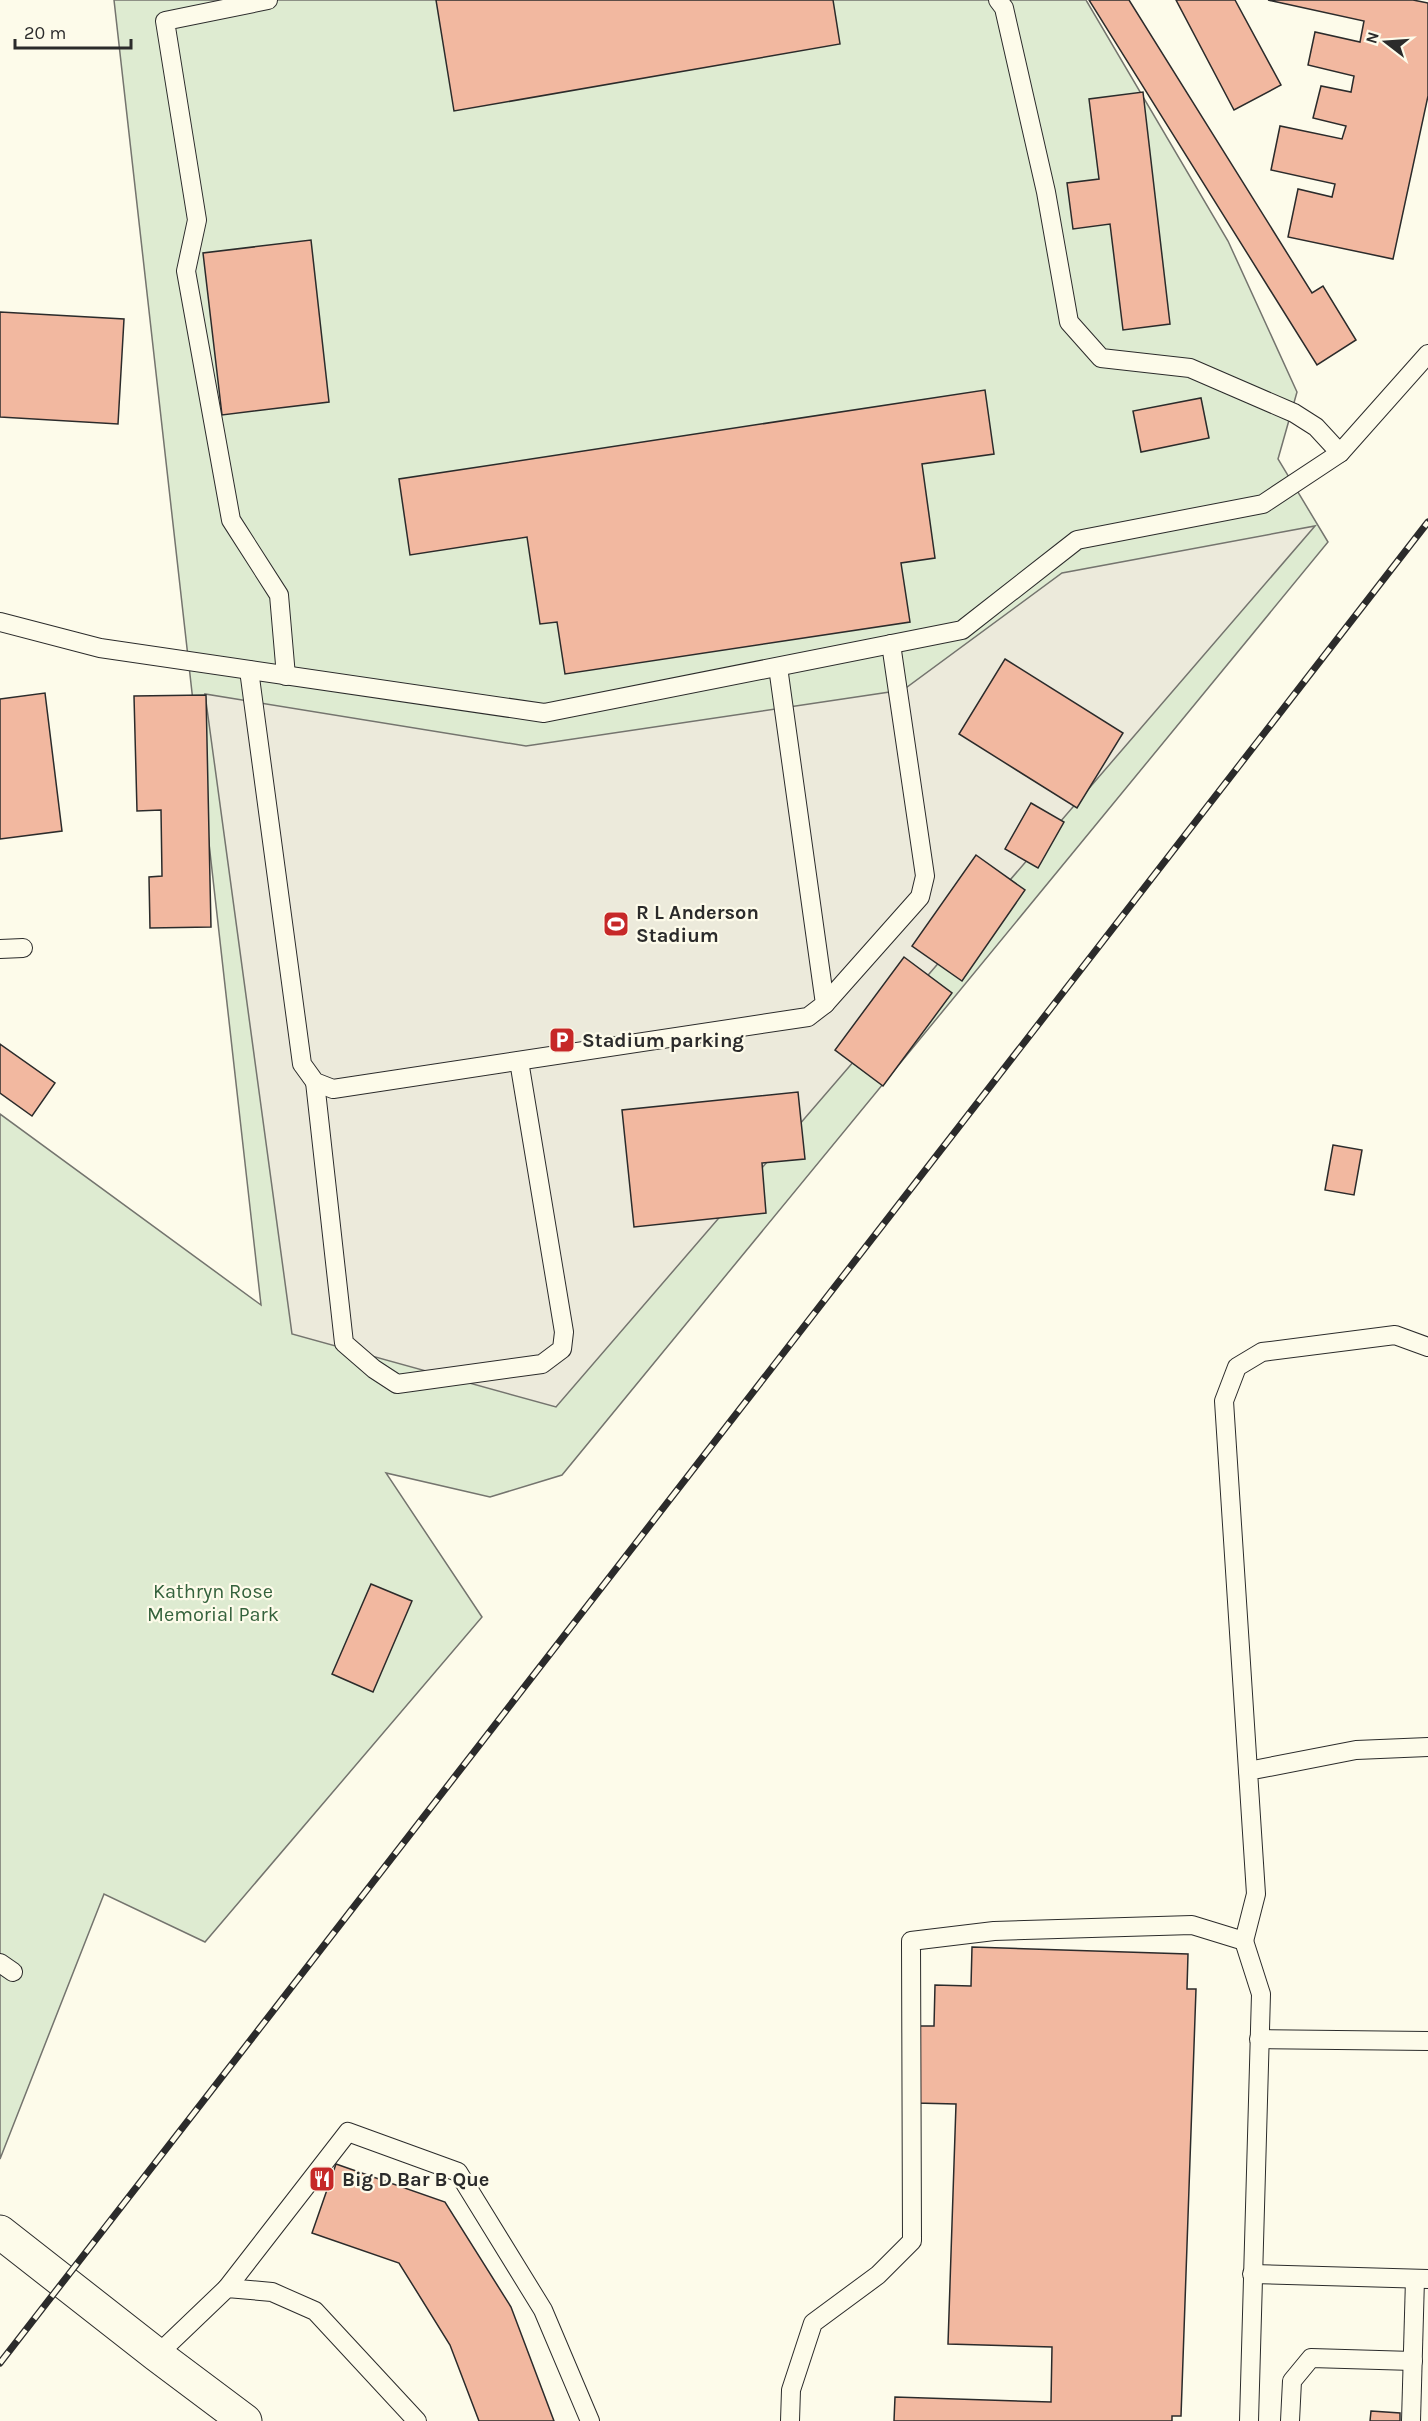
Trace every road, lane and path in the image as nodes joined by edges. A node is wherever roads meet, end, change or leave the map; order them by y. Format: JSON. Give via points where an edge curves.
{"nodes":[{"id":1,"x":268,"y":0,"type":"edge"},
{"id":2,"x":998,"y":0,"type":"edge"},
{"id":3,"x":1428,"y":354,"type":"edge"},
{"id":4,"x":1340,"y":453,"type":"junction"},
{"id":5,"x":0,"y":622,"type":"edge"},
{"id":6,"x":891,"y":644,"type":"junction"},
{"id":7,"x":778,"y":667,"type":"junction"},
{"id":8,"x":249,"y":670,"type":"junction"},
{"id":9,"x":286,"y":676,"type":"junction"},
{"id":10,"x":23,"y":948,"type":"dead end"},
{"id":11,"x":0,"y":949,"type":"edge"},
{"id":12,"x":825,"y":1004,"type":"junction"},
{"id":13,"x":519,"y":1061,"type":"junction"},
{"id":14,"x":315,"y":1082,"type":"junction"},
{"id":15,"x":1428,"y":1347,"type":"edge"},
{"id":16,"x":1428,"y":1747,"type":"edge"},
{"id":17,"x":1248,"y":1772,"type":"junction"},
{"id":18,"x":1244,"y":1941,"type":"junction"},
{"id":19,"x":1259,"y":2039,"type":"junction"},
{"id":20,"x":1428,"y":2042,"type":"edge"},
{"id":21,"x":0,"y":2232,"type":"edge"},
{"id":22,"x":1252,"y":2274,"type":"junction"},
{"id":23,"x":1422,"y":2279,"type":"edge"},
{"id":24,"x":227,"y":2288,"type":"junction"},
{"id":25,"x":157,"y":2355,"type":"junction"},
{"id":26,"x":1413,"y":2361,"type":"junction"},
{"id":27,"x":234,"y":2418,"type":"edge"},
{"id":28,"x":417,"y":2421,"type":"edge"},
{"id":29,"x":590,"y":2421,"type":"edge"},
{"id":30,"x":790,"y":2421,"type":"edge"},
{"id":31,"x":1249,"y":2421,"type":"edge"},
{"id":32,"x":1290,"y":2421,"type":"edge"},
{"id":33,"x":1411,"y":2421,"type":"edge"}],
"edges":[{"from":1,"to":9,"type":"lane","via":[[165,21],[196,220],[186,271],[231,520],[279,595]]},
{"from":2,"to":4,"type":"lane","via":[[1004,8],[1046,192],[1069,322],[1101,358],[1190,368],[1294,413],[1316,427]]},
{"from":3,"to":4,"type":"lane"},
{"from":4,"to":6,"type":"lane","via":[[1263,504],[1077,540],[962,630]]},
{"from":5,"to":8,"type":"lane","via":[[100,648]]},
{"from":6,"to":7,"type":"lane"},
{"from":6,"to":12,"type":"lane","via":[[925,876],[920,897]]},
{"from":7,"to":9,"type":"lane","via":[[544,713]]},
{"from":7,"to":12,"type":"lane"},
{"from":8,"to":9,"type":"lane"},
{"from":8,"to":14,"type":"lane","via":[[302,1064]]},
{"from":10,"to":11,"type":"lane"},
{"from":12,"to":13,"type":"lane","via":[[808,1017]]},
{"from":13,"to":14,"type":"lane","via":[[333,1089]]},
{"from":13,"to":14,"type":"lane","via":[[564,1332],[562,1349],[542,1364],[397,1384],[344,1343]]},
{"from":15,"to":17,"type":"lane","via":[[1395,1335],[1262,1352],[1237,1367],[1224,1401]]},
{"from":16,"to":17,"type":"lane","via":[[1356,1750]]},
{"from":17,"to":18,"type":"lane","via":[[1256,1894]]},
{"from":18,"to":19,"type":"lane","via":[[1261,1994]]},
{"from":18,"to":30,"type":"lane","via":[[1192,1925],[994,1931],[911,1941],[912,2241],[878,2275],[813,2323],[791,2390]]},
{"from":19,"to":20,"type":"lane"},
{"from":19,"to":22,"type":"lane"},
{"from":21,"to":25,"type":"main road"},
{"from":22,"to":23,"type":"lane"},
{"from":22,"to":31,"type":"lane"},
{"from":23,"to":26,"type":"lane"},
{"from":24,"to":25,"type":"lane"},
{"from":24,"to":28,"type":"lane","via":[[272,2292],[315,2311]]},
{"from":24,"to":29,"type":"lane","via":[[348,2132],[458,2172],[543,2310]]},
{"from":25,"to":27,"type":"main road"},
{"from":26,"to":32,"type":"lane","via":[[1311,2358],[1292,2382]]},
{"from":26,"to":33,"type":"lane"}]}
